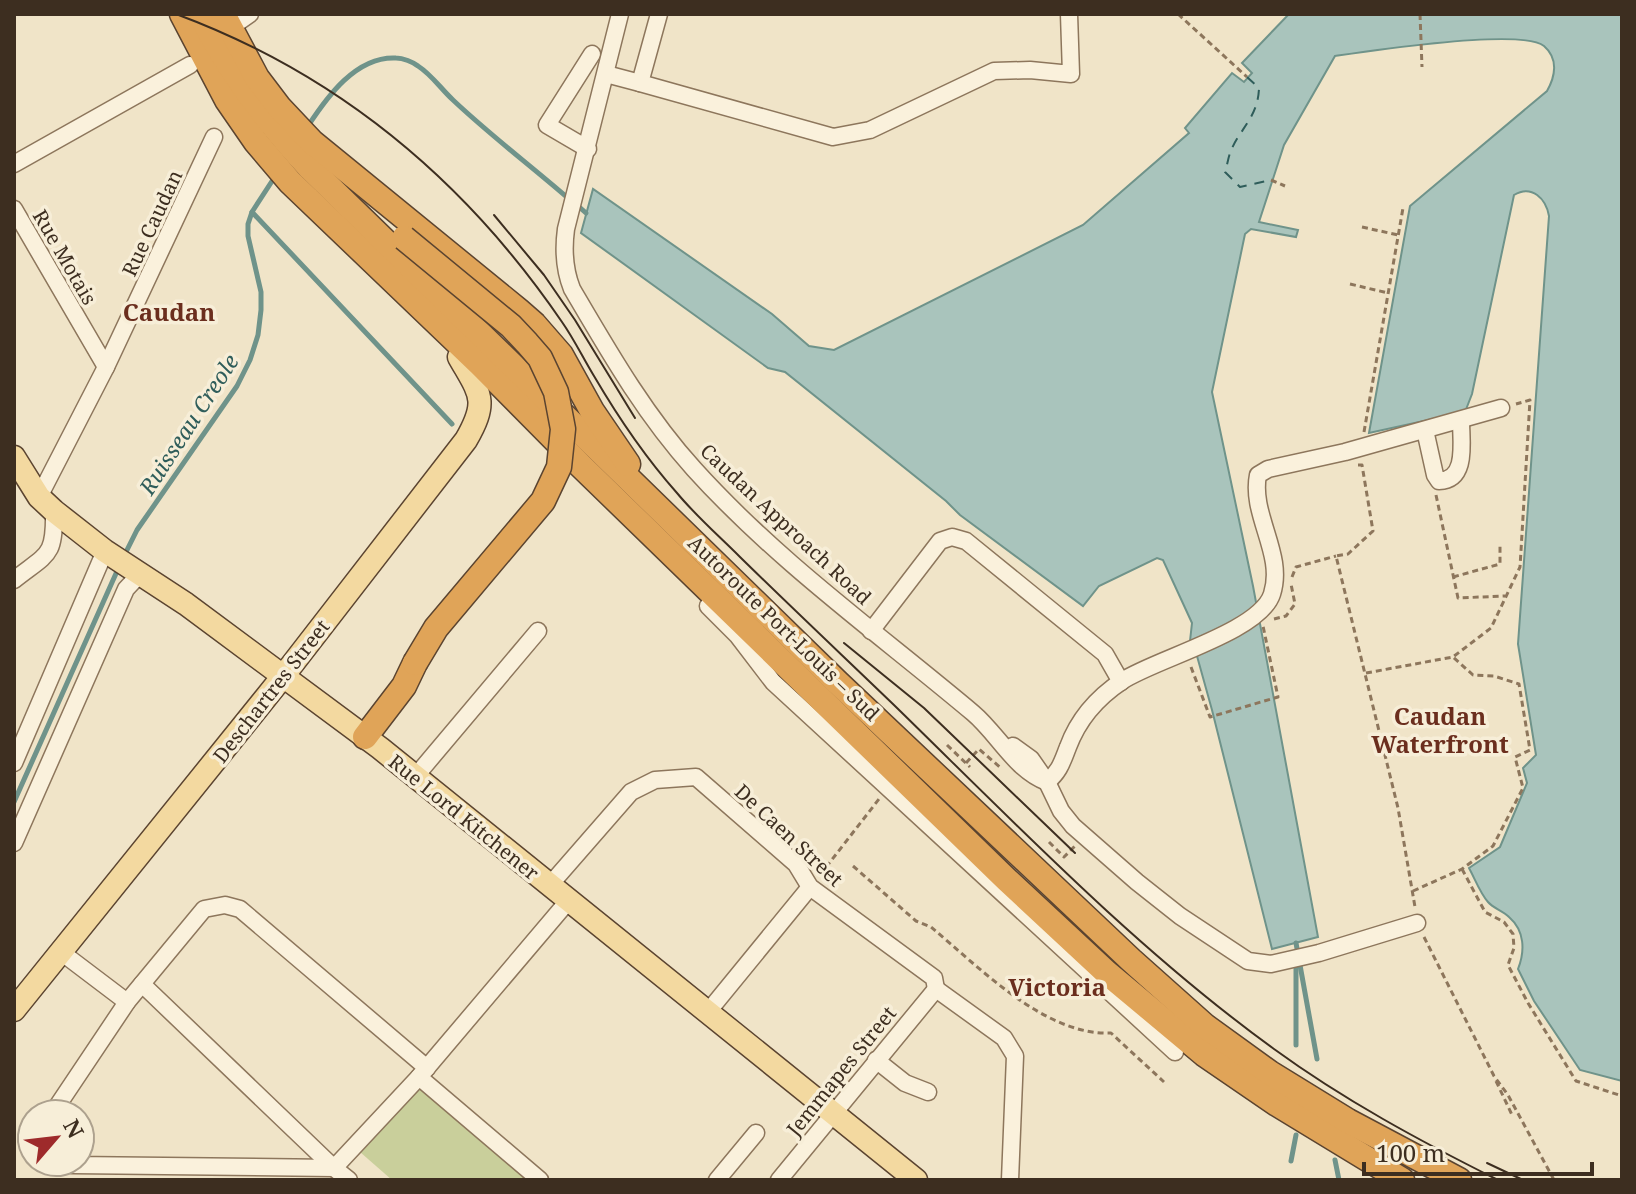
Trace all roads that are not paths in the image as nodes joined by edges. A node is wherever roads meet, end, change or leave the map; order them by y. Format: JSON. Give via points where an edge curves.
{"nodes":[{"id":1,"x":164,"y":14,"type":"edge"},
{"id":2,"x":182,"y":14,"type":"edge"},
{"id":3,"x":200,"y":14,"type":"edge"},
{"id":4,"x":620,"y":14,"type":"edge"},
{"id":5,"x":659,"y":14,"type":"edge"},
{"id":6,"x":1069,"y":14,"type":"edge"},
{"id":7,"x":234,"y":19,"type":"edge"},
{"id":8,"x":592,"y":54,"type":"dead end"},
{"id":9,"x":190,"y":65,"type":"junction"},
{"id":10,"x":606,"y":74,"type":"junction"},
{"id":11,"x":640,"y":83,"type":"junction"},
{"id":12,"x":214,"y":137,"type":"dead end"},
{"id":13,"x":588,"y":149,"type":"junction"},
{"id":14,"x":14,"y":164,"type":"edge"},
{"id":15,"x":304,"y":184,"type":"junction"},
{"id":16,"x":14,"y":209,"type":"edge"},
{"id":17,"x":459,"y":357,"type":"junction"},
{"id":18,"x":106,"y":367,"type":"junction"},
{"id":19,"x":1501,"y":408,"type":"road end"},
{"id":20,"x":1461,"y":421,"type":"junction"},
{"id":21,"x":1425,"y":430,"type":"junction"},
{"id":22,"x":14,"y":457,"type":"edge"},
{"id":23,"x":584,"y":481,"type":"junction"},
{"id":24,"x":47,"y":504,"type":"junction"},
{"id":25,"x":666,"y":514,"type":"junction"},
{"id":26,"x":643,"y":525,"type":"junction"},
{"id":27,"x":125,"y":564,"type":"junction"},
{"id":28,"x":14,"y":580,"type":"edge"},
{"id":29,"x":538,"y":631,"type":"dead end"},
{"id":30,"x":871,"y":631,"type":"junction"},
{"id":31,"x":284,"y":675,"type":"junction"},
{"id":32,"x":1121,"y":682,"type":"junction"},
{"id":33,"x":995,"y":734,"type":"junction"},
{"id":34,"x":365,"y":737,"type":"junction"},
{"id":35,"x":1069,"y":745,"type":"junction"},
{"id":36,"x":1031,"y":759,"type":"junction"},
{"id":37,"x":14,"y":763,"type":"edge"},
{"id":38,"x":415,"y":777,"type":"junction"},
{"id":39,"x":1047,"y":782,"type":"junction"},
{"id":40,"x":14,"y":843,"type":"edge"},
{"id":41,"x":549,"y":886,"type":"junction"},
{"id":42,"x":810,"y":887,"type":"junction"},
{"id":43,"x":569,"y":900,"type":"junction"},
{"id":44,"x":1417,"y":923,"type":"road end"},
{"id":45,"x":61,"y":952,"type":"junction"},
{"id":46,"x":142,"y":984,"type":"junction"},
{"id":47,"x":935,"y":984,"type":"junction"},
{"id":48,"x":127,"y":1002,"type":"junction"},
{"id":49,"x":14,"y":1010,"type":"edge"},
{"id":50,"x":707,"y":1013,"type":"junction"},
{"id":51,"x":1175,"y":1052,"type":"dead end"},
{"id":52,"x":876,"y":1060,"type":"junction"},
{"id":53,"x":423,"y":1072,"type":"junction"},
{"id":54,"x":928,"y":1092,"type":"dead end"},
{"id":55,"x":63,"y":1098,"type":"edge"},
{"id":56,"x":832,"y":1113,"type":"junction"},
{"id":57,"x":756,"y":1133,"type":"dead end"},
{"id":58,"x":96,"y":1168,"type":"edge"},
{"id":59,"x":334,"y":1168,"type":"junction"},
{"id":60,"x":146,"y":1173,"type":"edge"},
{"id":61,"x":349,"y":1180,"type":"edge"},
{"id":62,"x":540,"y":1180,"type":"edge"},
{"id":63,"x":717,"y":1180,"type":"edge"},
{"id":64,"x":779,"y":1180,"type":"edge"},
{"id":65,"x":916,"y":1180,"type":"edge"},
{"id":66,"x":1010,"y":1180,"type":"edge"},
{"id":67,"x":1402,"y":1180,"type":"edge"},
{"id":68,"x":1459,"y":1180,"type":"edge"}],
"edges":[{"from":1,"to":9,"type":"highway"},
{"from":2,"to":15,"type":"highway","via":[[242,123],[268,156]]},
{"from":3,"to":15,"type":"highway"},
{"from":4,"to":10,"type":"street"},
{"from":5,"to":11,"type":"street"},
{"from":6,"to":11,"type":"street","via":[[1071,74],[994,71],[870,130],[833,137]]},
{"from":7,"to":25,"type":"highway","via":[[257,78],[312,142],[534,324],[561,355],[613,444]]},
{"from":8,"to":13,"type":"street","via":[[547,125]]},
{"from":9,"to":14,"type":"street"},
{"from":9,"to":15,"type":"highway","via":[[253,164]]},
{"from":10,"to":11,"type":"street"},
{"from":10,"to":13,"type":"street"},
{"from":12,"to":18,"type":"street","name":"Rue Caudan"},
{"from":13,"to":30,"type":"street","name":"Caudan Approach Road","via":[[564,242],[566,274],[579,301],[637,398],[695,470]]},
{"from":15,"to":17,"type":"highway"},
{"from":15,"to":25,"type":"highway","name":"Autoroute Port-Louis – Sud"},
{"from":15,"to":26,"type":"highway","name":"Autoroute Port-Louis – Sud","via":[[430,317]]},
{"from":15,"to":34,"type":"highway","bridge":true,"via":[[343,188],[511,326],[540,358],[556,392],[563,429],[559,467],[543,501],[436,628],[404,686]]},
{"from":16,"to":18,"type":"street","name":"Rue Motais"},
{"from":17,"to":23,"type":"highway"},
{"from":17,"to":31,"type":"main road","name":"Deschartres Street","via":[[478,392],[477,421]]},
{"from":18,"to":24,"type":"street","name":"Rue Caudan"},
{"from":19,"to":20,"type":"street"},
{"from":20,"to":21,"type":"street"},
{"from":20,"to":21,"type":"street","via":[[1459,469],[1448,481],[1435,475]]},
{"from":21,"to":32,"type":"street","via":[[1258,475],[1255,490],[1275,578],[1272,596],[1256,616]]},
{"from":22,"to":24,"type":"main road","name":"Rue Lord Kitchener"},
{"from":23,"to":26,"type":"highway"},
{"from":23,"to":51,"type":"street","via":[[737,635],[773,682]]},
{"from":24,"to":27,"type":"main road","name":"Rue Lord Kitchener"},
{"from":24,"to":28,"type":"street","name":"Rue Caudan","via":[[55,534],[46,556]]},
{"from":25,"to":68,"type":"highway","name":"Autoroute Port-Louis – Sud","via":[[1205,1026],[1348,1121]]},
{"from":26,"to":67,"type":"highway","name":"Autoroute Port-Louis – Sud","via":[[1096,963],[1204,1054]]},
{"from":27,"to":31,"type":"main road","name":"Rue Lord Kitchener"},
{"from":27,"to":37,"type":"street"},
{"from":27,"to":40,"type":"street","via":[[126,589]]},
{"from":29,"to":38,"type":"street"},
{"from":30,"to":32,"type":"street","via":[[940,541],[952,537],[966,541],[1105,654]]},
{"from":30,"to":33,"type":"street","name":"Caudan Approach Road"},
{"from":31,"to":34,"type":"main road","name":"Rue Lord Kitchener"},
{"from":31,"to":45,"type":"main road","name":"Deschartres Street"},
{"from":32,"to":35,"type":"street","via":[[1092,706]]},
{"from":33,"to":36,"type":"street"},
{"from":33,"to":39,"type":"street","via":[[1026,770]]},
{"from":34,"to":38,"type":"main road","name":"Rue Lord Kitchener"},
{"from":35,"to":36,"type":"street","via":[[1055,756]]},
{"from":35,"to":39,"type":"street","via":[[1064,764]]},
{"from":36,"to":39,"type":"street"},
{"from":38,"to":41,"type":"main road","name":"Rue Lord Kitchener"},
{"from":39,"to":44,"type":"street","via":[[1073,826],[1180,916],[1248,961],[1271,964]]},
{"from":41,"to":42,"type":"street","name":"De Caen Street","via":[[631,792],[655,780],[696,777],[796,864]]},
{"from":41,"to":43,"type":"main road","name":"Rue Lord Kitchener"},
{"from":42,"to":47,"type":"street","name":"De Caen Street"},
{"from":42,"to":50,"type":"street"},
{"from":43,"to":50,"type":"main road","name":"Rue Lord Kitchener"},
{"from":43,"to":53,"type":"street"},
{"from":45,"to":48,"type":"street"},
{"from":45,"to":49,"type":"main road","name":"Deschartres Street"},
{"from":46,"to":48,"type":"street"},
{"from":46,"to":53,"type":"street","via":[[204,909],[240,909]]},
{"from":46,"to":59,"type":"street"},
{"from":47,"to":52,"type":"street","name":"Jemmapes Street"},
{"from":47,"to":66,"type":"street","name":"De Caen Street","via":[[1004,1038],[1015,1056]]},
{"from":48,"to":55,"type":"street"},
{"from":50,"to":56,"type":"main road","name":"Rue Lord Kitchener"},
{"from":52,"to":54,"type":"street","via":[[905,1083]]},
{"from":52,"to":56,"type":"street","name":"Jemmapes Street"},
{"from":53,"to":59,"type":"street"},
{"from":53,"to":62,"type":"street"},
{"from":56,"to":64,"type":"street","name":"Jemmapes Street"},
{"from":56,"to":65,"type":"main road","name":"Rue Lord Kitchener"},
{"from":57,"to":63,"type":"street"},
{"from":58,"to":60,"type":"street"},
{"from":59,"to":60,"type":"street"},
{"from":59,"to":61,"type":"street"}]}
